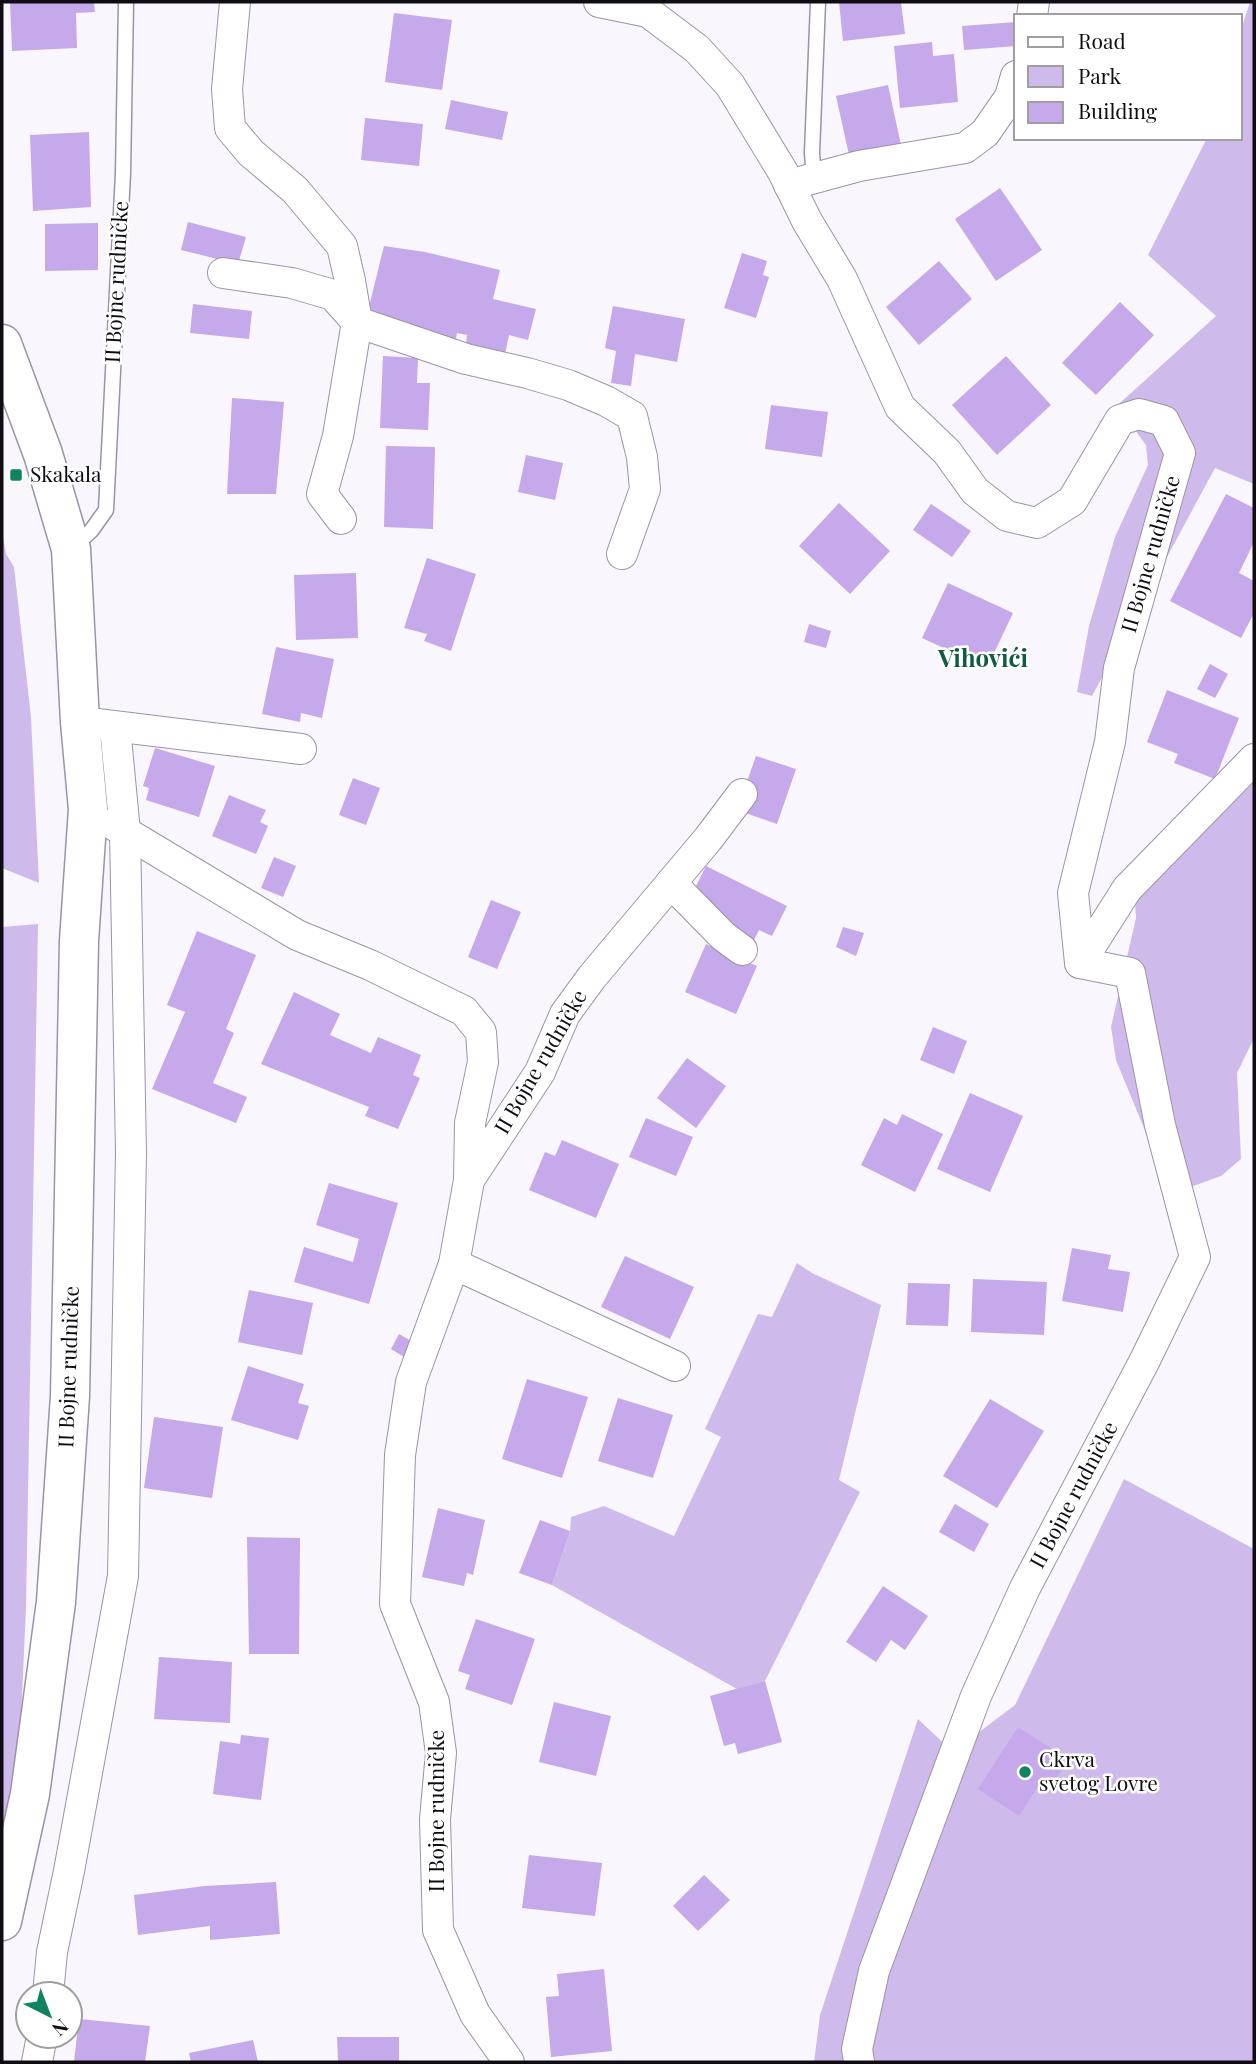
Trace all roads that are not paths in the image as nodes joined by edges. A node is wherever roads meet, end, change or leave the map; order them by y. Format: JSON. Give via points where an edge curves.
{"nodes":[{"id":1,"x":126,"y":2,"type":"edge"},
{"id":2,"x":235,"y":2,"type":"edge"},
{"id":3,"x":598,"y":2,"type":"edge"},
{"id":4,"x":818,"y":2,"type":"edge"},
{"id":5,"x":1014,"y":83,"type":"edge"},
{"id":6,"x":802,"y":182,"type":"junction"},
{"id":7,"x":223,"y":273,"type":"dead end"},
{"id":8,"x":357,"y":322,"type":"junction"},
{"id":9,"x":2,"y":344,"type":"edge"},
{"id":10,"x":341,"y":519,"type":"dead end"},
{"id":11,"x":71,"y":549,"type":"junction"},
{"id":12,"x":622,"y":554,"type":"dead end"},
{"id":13,"x":97,"y":724,"type":"junction"},
{"id":14,"x":301,"y":749,"type":"dead end"},
{"id":15,"x":1254,"y":759,"type":"edge"},
{"id":16,"x":742,"y":794,"type":"dead end"},
{"id":17,"x":88,"y":809,"type":"junction"},
{"id":18,"x":125,"y":832,"type":"junction"},
{"id":19,"x":671,"y":883,"type":"junction"},
{"id":20,"x":742,"y":950,"type":"dead end"},
{"id":21,"x":1080,"y":963,"type":"junction"},
{"id":22,"x":469,"y":1180,"type":"junction"},
{"id":23,"x":454,"y":1264,"type":"junction"},
{"id":24,"x":675,"y":1366,"type":"dead end"},
{"id":25,"x":2,"y":1921,"type":"edge"},
{"id":26,"x":49,"y":1980,"type":"edge"},
{"id":27,"x":509,"y":2062,"type":"edge"},
{"id":28,"x":859,"y":2062,"type":"edge"}],
"edges":[{"from":1,"to":11,"type":"lane","name":"II Bojne rudničke","via":[[123,173],[106,510]]},
{"from":2,"to":8,"type":"street","via":[[227,89],[230,128],[251,153],[295,190],[342,246]]},
{"from":3,"to":6,"type":"street","name":"II Bojne rudničke","via":[[648,12],[697,50],[730,85]]},
{"from":4,"to":6,"type":"lane","via":[[812,153]]},
{"from":5,"to":6,"type":"street","via":[[1010,97],[985,133],[965,148],[859,166]]},
{"from":6,"to":21,"type":"street","name":"II Bojne rudničke","via":[[807,221],[842,279],[900,407],[947,452],[975,491],[1007,516],[1037,523],[1072,501],[1120,420],[1139,414],[1164,421],[1180,453],[1119,668],[1110,742],[1073,893]]},
{"from":7,"to":8,"type":"street","via":[[292,283],[333,295]]},
{"from":8,"to":10,"type":"street","via":[[323,494]]},
{"from":8,"to":12,"type":"street","via":[[466,359],[568,385],[632,416],[645,489]]},
{"from":9,"to":11,"type":"street","name":"II Bojne rudničke","via":[[43,454]]},
{"from":11,"to":13,"type":"street","name":"II Bojne rudničke"},
{"from":13,"to":14,"type":"street"},
{"from":13,"to":17,"type":"street","name":"II Bojne rudničke"},
{"from":13,"to":18,"type":"street"},
{"from":15,"to":21,"type":"street","via":[[1127,890]]},
{"from":16,"to":19,"type":"street","name":"II Bojne rudničke"},
{"from":17,"to":18,"type":"street","name":"II Bojne rudničke"},
{"from":17,"to":25,"type":"street","name":"II Bojne rudničke","via":[[79,941],[70,1396],[56,1602],[30,1794]]},
{"from":18,"to":22,"type":"street","name":"II Bojne rudničke","via":[[297,935],[464,1011],[481,1032],[483,1062],[470,1123]]},
{"from":18,"to":26,"type":"street","via":[[131,1153],[122,1576]]},
{"from":19,"to":20,"type":"street"},
{"from":19,"to":22,"type":"street","name":"II Bojne rudničke","via":[[565,1014],[540,1072]]},
{"from":21,"to":28,"type":"street","name":"II Bojne rudničke","via":[[1130,973],[1160,1125],[1195,1257],[1025,1588],[976,1696],[874,1970],[857,2049]]},
{"from":22,"to":23,"type":"street","name":"II Bojne rudničke"},
{"from":23,"to":24,"type":"street"},
{"from":23,"to":27,"type":"street","name":"II Bojne rudničke","via":[[411,1382],[400,1455],[395,1605],[434,1702],[441,1753],[435,1819],[438,1930],[475,2014]]}]}
